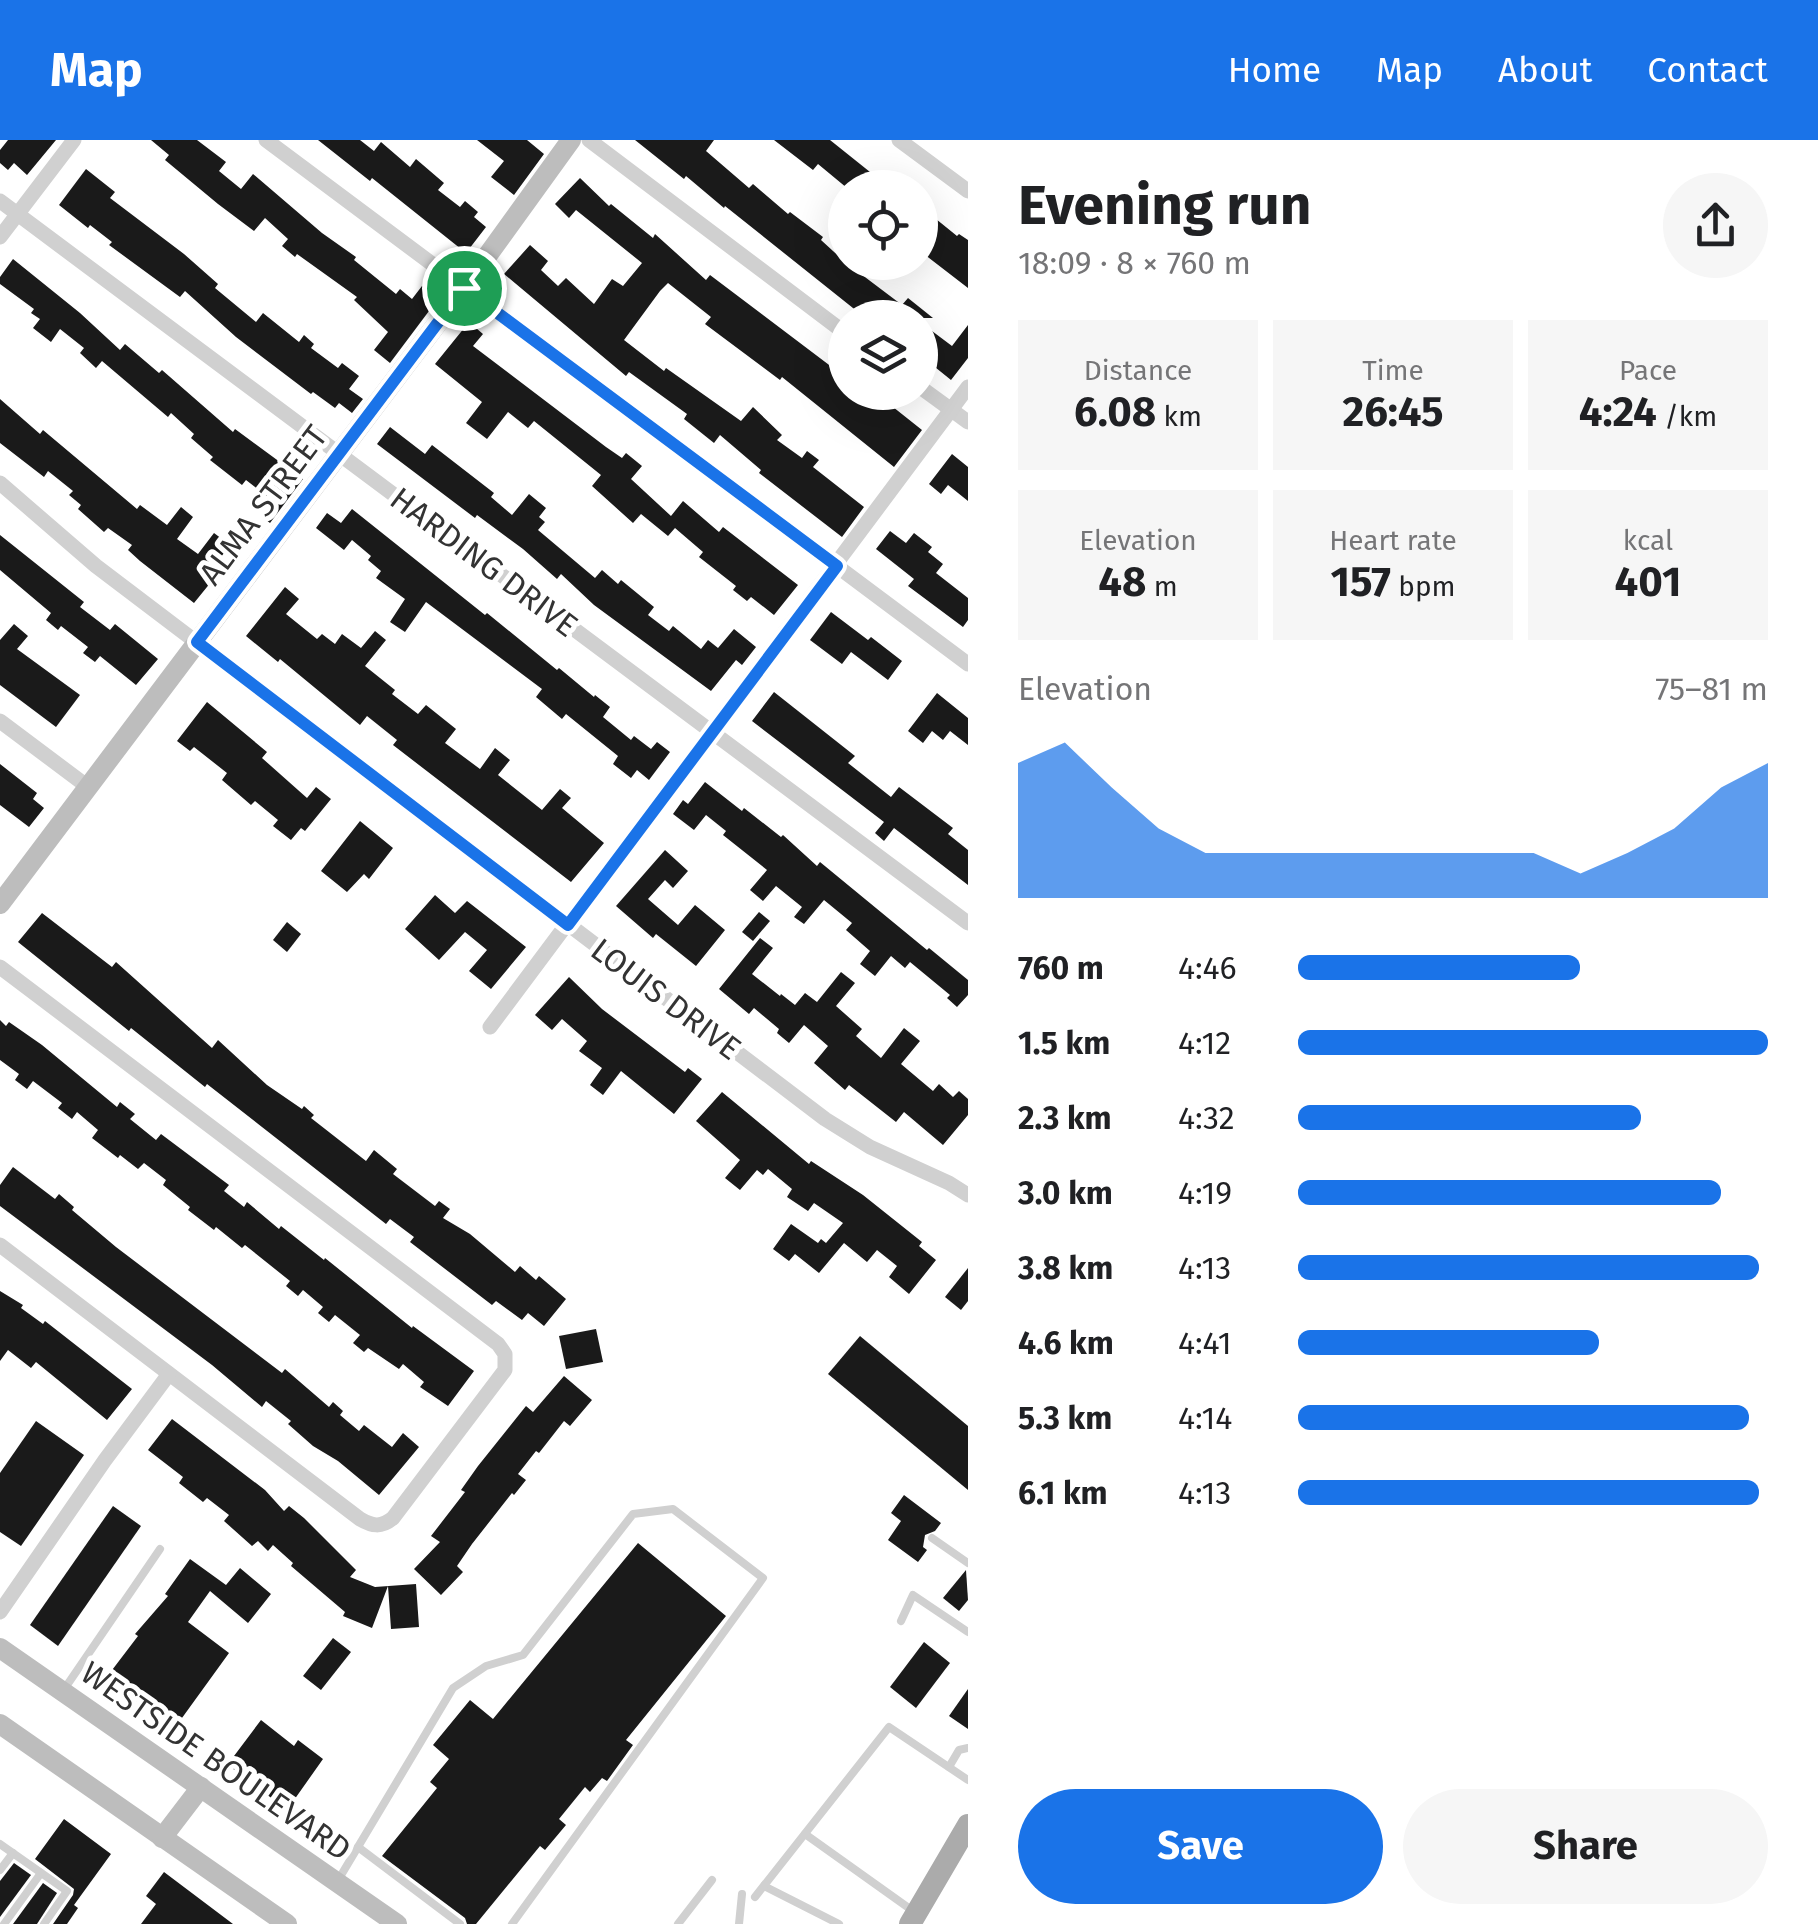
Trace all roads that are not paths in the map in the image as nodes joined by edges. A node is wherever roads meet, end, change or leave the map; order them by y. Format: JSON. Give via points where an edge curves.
{"nodes":[{"id":1,"x":74,"y":140,"type":"edge"},
{"id":2,"x":266,"y":140,"type":"edge"},
{"id":3,"x":571,"y":140,"type":"edge"},
{"id":4,"x":589,"y":140,"type":"edge"},
{"id":5,"x":899,"y":140,"type":"edge"},
{"id":6,"x":968,"y":191,"type":"edge"},
{"id":7,"x":0,"y":202,"type":"edge"},
{"id":8,"x":17,"y":214,"type":"junction"},
{"id":9,"x":0,"y":236,"type":"edge"},
{"id":10,"x":464,"y":288,"type":"junction"},
{"id":11,"x":828,"y":319,"type":"edge"},
{"id":12,"x":968,"y":387,"type":"edge"},
{"id":13,"x":938,"y":400,"type":"edge"},
{"id":14,"x":952,"y":410,"type":"junction"},
{"id":15,"x":968,"y":422,"type":"edge"},
{"id":16,"x":339,"y":454,"type":"junction"},
{"id":17,"x":0,"y":483,"type":"edge"},
{"id":18,"x":837,"y":566,"type":"junction"},
{"id":19,"x":197,"y":642,"type":"junction"},
{"id":20,"x":968,"y":664,"type":"edge"},
{"id":21,"x":0,"y":721,"type":"edge"},
{"id":22,"x":712,"y":732,"type":"junction"},
{"id":23,"x":88,"y":787,"type":"junction"},
{"id":24,"x":0,"y":904,"type":"edge"},
{"id":25,"x":968,"y":923,"type":"edge"},
{"id":26,"x":568,"y":925,"type":"junction"},
{"id":27,"x":0,"y":966,"type":"edge"},
{"id":28,"x":490,"y":1027,"type":"dead end"},
{"id":29,"x":968,"y":1195,"type":"edge"},
{"id":30,"x":0,"y":1245,"type":"edge"},
{"id":31,"x":169,"y":1374,"type":"junction"},
{"id":32,"x":932,"y":1538,"type":"dead end"},
{"id":33,"x":160,"y":1550,"type":"dead end"},
{"id":34,"x":968,"y":1563,"type":"edge"},
{"id":35,"x":0,"y":1612,"type":"edge"},
{"id":36,"x":901,"y":1622,"type":"dead end"},
{"id":37,"x":968,"y":1632,"type":"edge"},
{"id":38,"x":0,"y":1648,"type":"edge"},
{"id":39,"x":63,"y":1692,"type":"junction"},
{"id":40,"x":0,"y":1724,"type":"edge"},
{"id":41,"x":968,"y":1748,"type":"edge"},
{"id":42,"x":949,"y":1767,"type":"junction"},
{"id":43,"x":968,"y":1780,"type":"edge"},
{"id":44,"x":201,"y":1787,"type":"junction"},
{"id":45,"x":968,"y":1825,"type":"edge"},
{"id":46,"x":805,"y":1834,"type":"junction"},
{"id":47,"x":162,"y":1838,"type":"junction"},
{"id":48,"x":0,"y":1844,"type":"edge"},
{"id":49,"x":358,"y":1846,"type":"junction"},
{"id":50,"x":12,"y":1853,"type":"junction"},
{"id":51,"x":0,"y":1870,"type":"edge"},
{"id":52,"x":41,"y":1873,"type":"junction"},
{"id":53,"x":712,"y":1880,"type":"dead end"},
{"id":54,"x":337,"y":1882,"type":"junction"},
{"id":55,"x":764,"y":1886,"type":"junction"},
{"id":56,"x":742,"y":1894,"type":"dead end"},
{"id":57,"x":755,"y":1897,"type":"dead end"},
{"id":58,"x":913,"y":1919,"type":"edge"},
{"id":59,"x":4,"y":1924,"type":"edge"},
{"id":60,"x":44,"y":1924,"type":"edge"},
{"id":61,"x":287,"y":1924,"type":"edge"},
{"id":62,"x":397,"y":1924,"type":"edge"},
{"id":63,"x":460,"y":1924,"type":"edge"},
{"id":64,"x":512,"y":1924,"type":"edge"},
{"id":65,"x":678,"y":1924,"type":"edge"},
{"id":66,"x":739,"y":1924,"type":"edge"},
{"id":67,"x":839,"y":1924,"type":"edge"}],
"edges":[{"from":1,"to":8,"type":"street"},
{"from":2,"to":10,"type":"street"},
{"from":3,"to":10,"type":"street","name":"ALMA STREET"},
{"from":4,"to":11,"type":"street"},
{"from":5,"to":6,"type":"street"},
{"from":7,"to":8,"type":"street","name":"HARDING DRIVE"},
{"from":8,"to":9,"type":"street"},
{"from":8,"to":16,"type":"street","name":"HARDING DRIVE"},
{"from":10,"to":16,"type":"street","name":"ALMA STREET"},
{"from":10,"to":18,"type":"street"},
{"from":12,"to":14,"type":"street"},
{"from":13,"to":14,"type":"street"},
{"from":14,"to":15,"type":"street"},
{"from":14,"to":18,"type":"street"},
{"from":16,"to":19,"type":"street","name":"ALMA STREET"},
{"from":16,"to":22,"type":"street","name":"HARDING DRIVE"},
{"from":17,"to":19,"type":"street","name":"LOUIS DRIVE"},
{"from":18,"to":20,"type":"street"},
{"from":18,"to":22,"type":"street"},
{"from":19,"to":23,"type":"street","name":"ALMA STREET"},
{"from":19,"to":26,"type":"street","name":"LOUIS DRIVE"},
{"from":21,"to":23,"type":"street"},
{"from":22,"to":25,"type":"street","name":"HARDING DRIVE"},
{"from":22,"to":26,"type":"street"},
{"from":23,"to":24,"type":"street","name":"ALMA STREET"},
{"from":26,"to":28,"type":"street"},
{"from":26,"to":29,"type":"street","name":"LOUIS DRIVE","via":[[825,1119]]},
{"from":27,"to":31,"type":"street","via":[[498,1344],[506,1361],[502,1378],[381,1525],[360,1519]]},
{"from":30,"to":31,"type":"street"},
{"from":31,"to":35,"type":"street"},
{"from":32,"to":34,"type":"lane"},
{"from":33,"to":39,"type":"lane"},
{"from":36,"to":37,"type":"lane","via":[[913,1595]]},
{"from":38,"to":39,"type":"street","name":"WESTSIDE BOULEVARD"},
{"from":39,"to":44,"type":"street","name":"WESTSIDE BOULEVARD"},
{"from":40,"to":47,"type":"street"},
{"from":41,"to":42,"type":"lane"},
{"from":42,"to":43,"type":"lane"},
{"from":42,"to":46,"type":"lane","via":[[889,1727]]},
{"from":44,"to":47,"type":"street"},
{"from":44,"to":54,"type":"street","name":"WESTSIDE BOULEVARD"},
{"from":45,"to":58,"type":"main road"},
{"from":46,"to":55,"type":"lane"},
{"from":46,"to":58,"type":"lane"},
{"from":47,"to":61,"type":"street"},
{"from":48,"to":50,"type":"lane"},
{"from":49,"to":54,"type":"lane"},
{"from":49,"to":63,"type":"lane"},
{"from":49,"to":64,"type":"lane","via":[[453,1688],[486,1666],[523,1655],[633,1514],[672,1508],[763,1578]]},
{"from":50,"to":51,"type":"lane"},
{"from":50,"to":52,"type":"lane"},
{"from":52,"to":59,"type":"lane"},
{"from":52,"to":60,"type":"lane","via":[[67,1891]]},
{"from":53,"to":65,"type":"lane"},
{"from":54,"to":62,"type":"street","name":"WESTSIDE BOULEVARD"},
{"from":55,"to":57,"type":"lane"},
{"from":55,"to":67,"type":"lane"},
{"from":56,"to":66,"type":"lane"}]}
